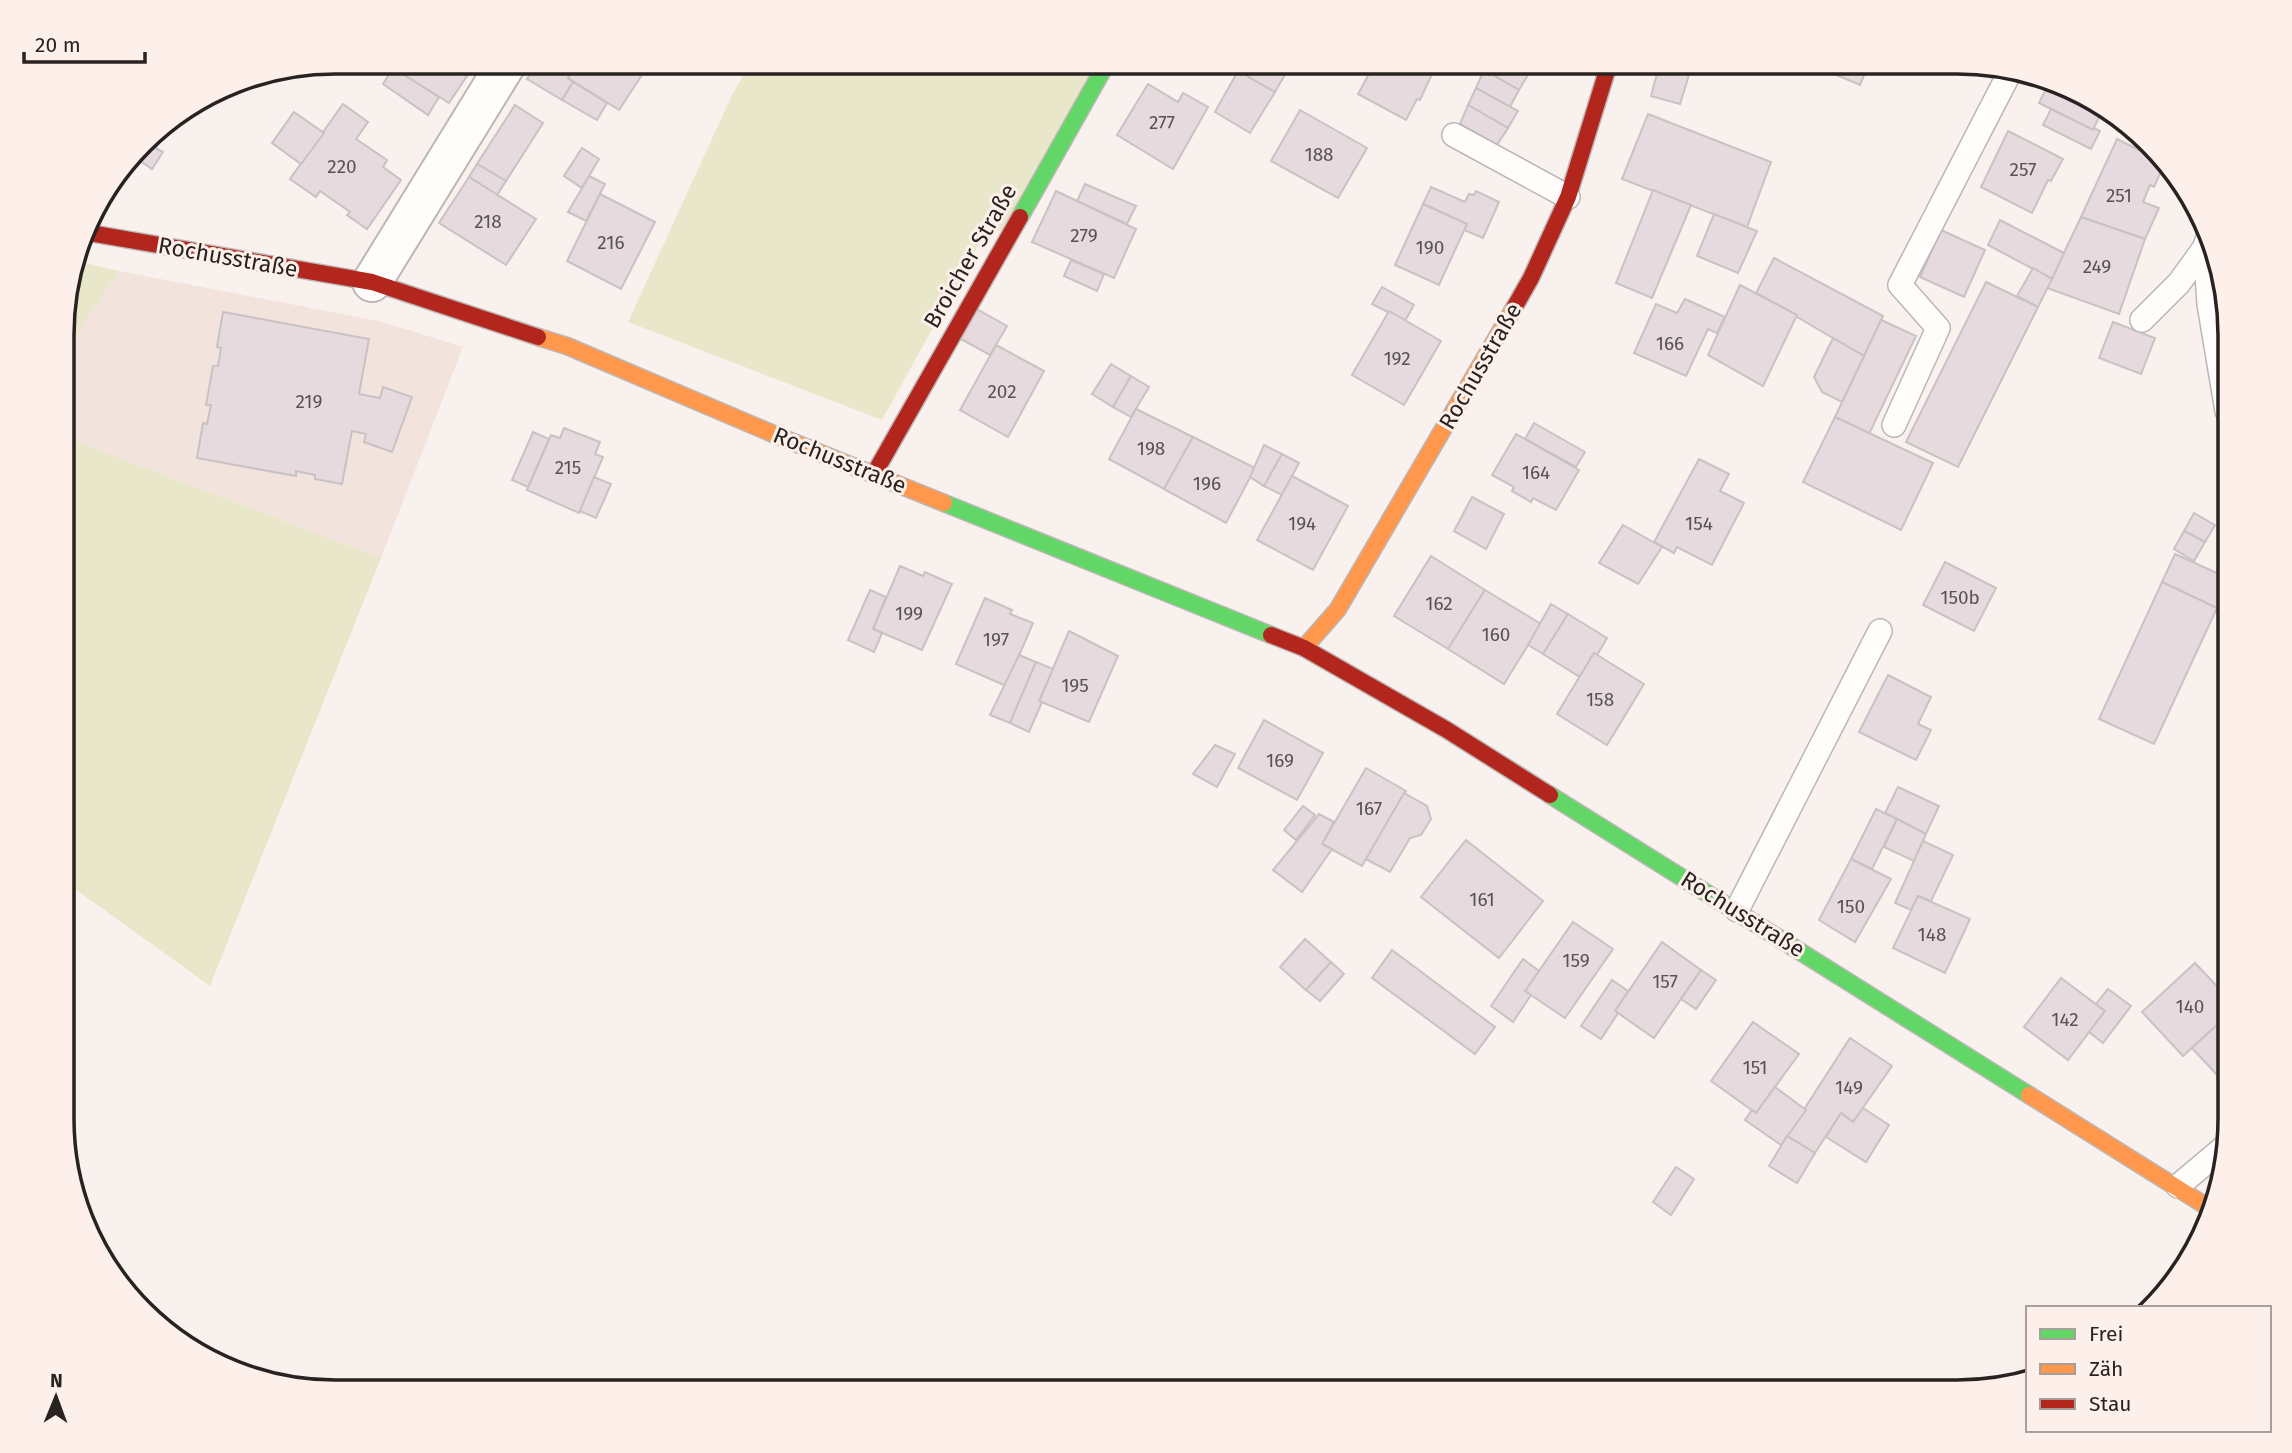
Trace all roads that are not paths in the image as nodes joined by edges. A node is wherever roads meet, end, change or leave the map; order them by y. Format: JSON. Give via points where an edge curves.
{"nodes":[{"id":1,"x":500,"y":74,"type":"edge"},
{"id":2,"x":1101,"y":74,"type":"edge"},
{"id":3,"x":1606,"y":74,"type":"edge"},
{"id":4,"x":2006,"y":79,"type":"edge"},
{"id":5,"x":1454,"y":135,"type":"dead end"},
{"id":6,"x":1568,"y":197,"type":"junction"},
{"id":7,"x":94,"y":234,"type":"edge"},
{"id":8,"x":2203,"y":247,"type":"edge"},
{"id":9,"x":2207,"y":256,"type":"edge"},
{"id":10,"x":372,"y":282,"type":"junction"},
{"id":11,"x":2141,"y":320,"type":"dead end"},
{"id":12,"x":2218,"y":358,"type":"edge"},
{"id":13,"x":1894,"y":425,"type":"dead end"},
{"id":14,"x":874,"y":474,"type":"junction"},
{"id":15,"x":1880,"y":631,"type":"dead end"},
{"id":16,"x":1304,"y":648,"type":"junction"},
{"id":17,"x":1737,"y":910,"type":"junction"},
{"id":18,"x":2216,"y":1154,"type":"edge"},
{"id":19,"x":2178,"y":1186,"type":"junction"},
{"id":20,"x":2204,"y":1204,"type":"edge"}],
"edges":[{"from":1,"to":10,"type":"street"},
{"from":2,"to":14,"type":"street","name":"Broicher Straße"},
{"from":3,"to":6,"type":"street","name":"Rochusstraße"},
{"from":4,"to":13,"type":"lane","via":[[1900,285],[1938,328]]},
{"from":5,"to":6,"type":"lane"},
{"from":6,"to":16,"type":"street","name":"Rochusstraße","via":[[1531,278],[1338,608]]},
{"from":7,"to":10,"type":"street","name":"Rochusstraße"},
{"from":8,"to":11,"type":"lane","via":[[2179,283]]},
{"from":9,"to":12,"type":"lane"},
{"from":10,"to":14,"type":"street","name":"Rochusstraße","via":[[567,346]]},
{"from":14,"to":16,"type":"street","name":"Rochusstraße"},
{"from":15,"to":17,"type":"lane"},
{"from":16,"to":17,"type":"street","name":"Rochusstraße","via":[[1447,730]]},
{"from":17,"to":19,"type":"street","name":"Rochusstraße"},
{"from":18,"to":19,"type":"lane"},
{"from":19,"to":20,"type":"street","name":"Rochusstraße"}]}
